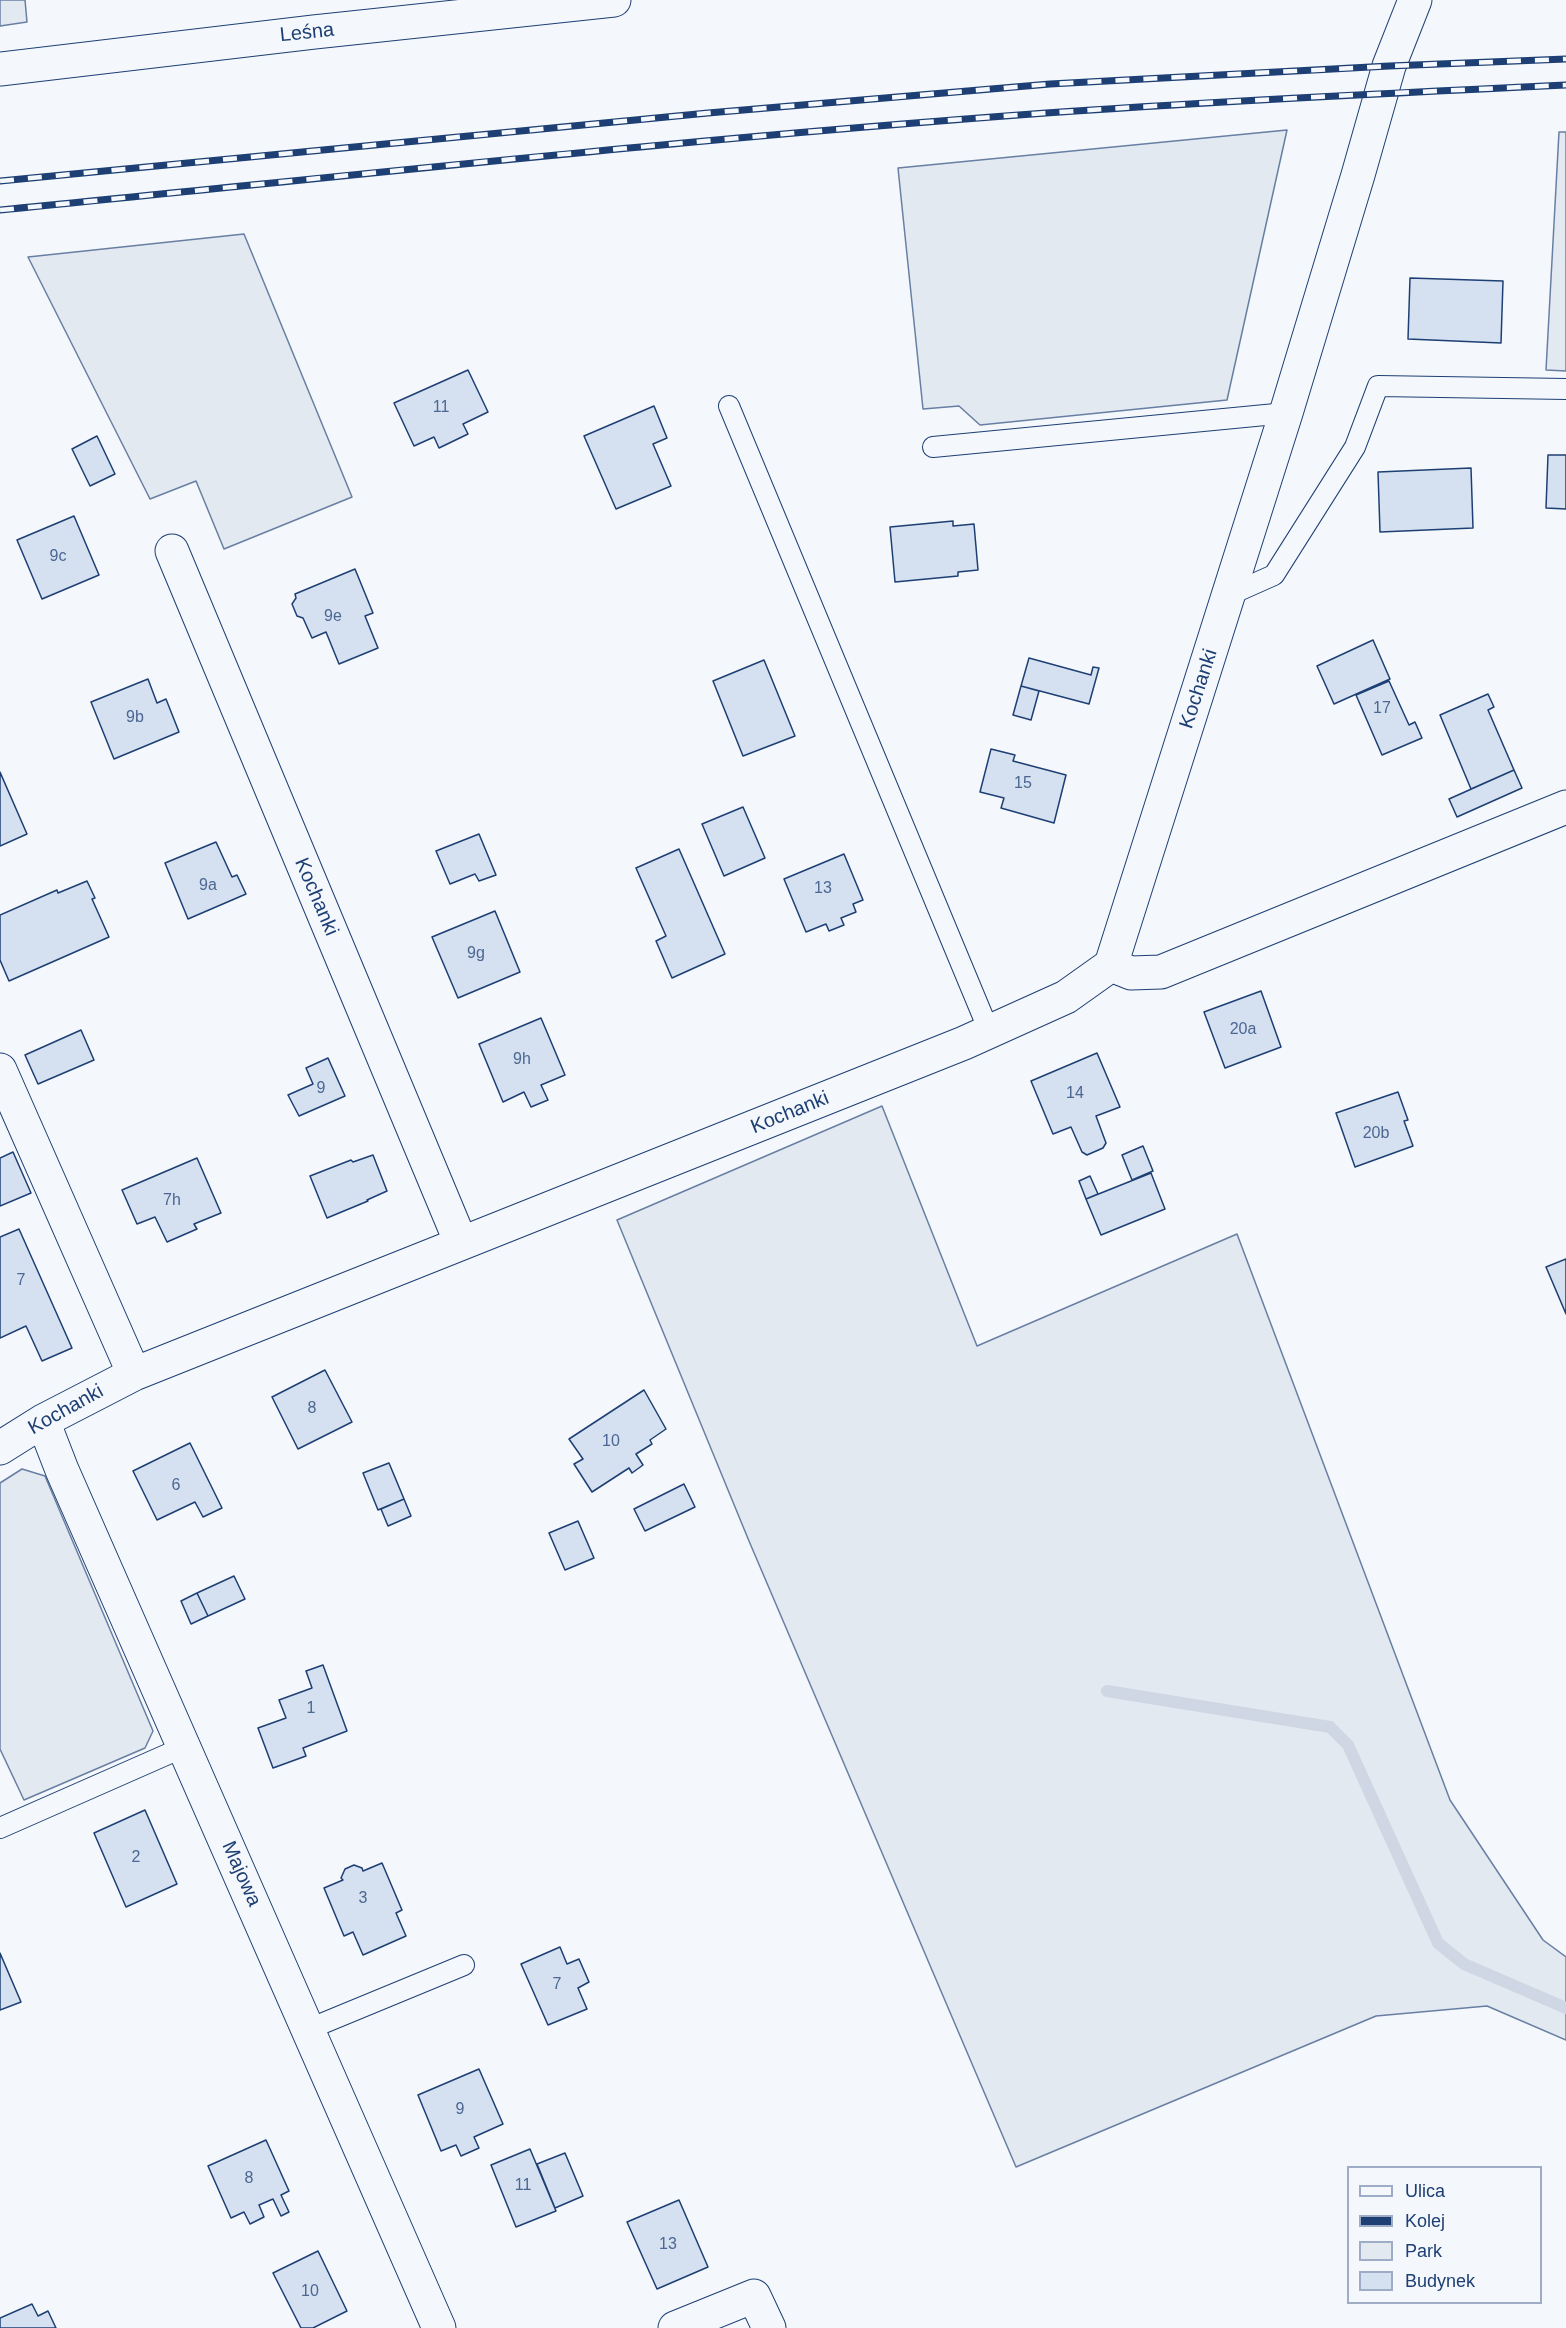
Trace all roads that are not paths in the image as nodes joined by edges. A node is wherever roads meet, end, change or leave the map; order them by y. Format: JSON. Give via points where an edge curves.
{"nodes":[{"id":1,"x":614,"y":0,"type":"edge"},
{"id":2,"x":1415,"y":0,"type":"edge"},
{"id":3,"x":0,"y":69,"type":"edge"},
{"id":4,"x":1566,"y":389,"type":"edge"},
{"id":5,"x":729,"y":406,"type":"dead end"},
{"id":6,"x":1286,"y":413,"type":"junction"},
{"id":7,"x":933,"y":447,"type":"dead end"},
{"id":8,"x":172,"y":551,"type":"dead end"},
{"id":9,"x":1229,"y":595,"type":"junction"},
{"id":10,"x":1566,"y":807,"type":"edge"},
{"id":11,"x":1111,"y":965,"type":"junction"},
{"id":12,"x":989,"y":1031,"type":"junction"},
{"id":13,"x":0,"y":1070,"type":"edge"},
{"id":14,"x":461,"y":1243,"type":"junction"},
{"id":15,"x":134,"y":1374,"type":"junction"},
{"id":16,"x":43,"y":1421,"type":"junction"},
{"id":17,"x":0,"y":1448,"type":"edge"},
{"id":18,"x":184,"y":1747,"type":"junction"},
{"id":19,"x":0,"y":1828,"type":"edge"},
{"id":20,"x":464,"y":1965,"type":"dead end"},
{"id":21,"x":309,"y":2030,"type":"junction"},
{"id":22,"x":439,"y":2328,"type":"edge"},
{"id":23,"x":675,"y":2328,"type":"edge"},
{"id":24,"x":769,"y":2328,"type":"edge"}],
"edges":[{"from":1,"to":3,"type":"street","name":"Leśna"},
{"from":2,"to":6,"type":"street","name":"Kochanki","via":[[1389,66]]},
{"from":4,"to":9,"type":"lane","via":[[1378,386],[1355,447],[1274,575]]},
{"from":5,"to":12,"type":"lane"},
{"from":6,"to":7,"type":"lane"},
{"from":6,"to":9,"type":"street","name":"Kochanki"},
{"from":8,"to":14,"type":"street","name":"Kochanki"},
{"from":9,"to":11,"type":"street","name":"Kochanki"},
{"from":10,"to":11,"type":"street","via":[[1161,972],[1131,973]]},
{"from":11,"to":12,"type":"street","name":"Kochanki","via":[[1066,997]]},
{"from":12,"to":14,"type":"street","name":"Kochanki"},
{"from":13,"to":15,"type":"street"},
{"from":14,"to":15,"type":"street","name":"Kochanki"},
{"from":15,"to":16,"type":"street","name":"Kochanki"},
{"from":16,"to":17,"type":"street","name":"Kochanki"},
{"from":16,"to":18,"type":"street","name":"Majowa"},
{"from":18,"to":19,"type":"lane"},
{"from":18,"to":21,"type":"street","name":"Majowa"},
{"from":20,"to":21,"type":"lane"},
{"from":21,"to":22,"type":"street","name":"Majowa"},
{"from":23,"to":24,"type":"street","via":[[754,2296]]}]}
